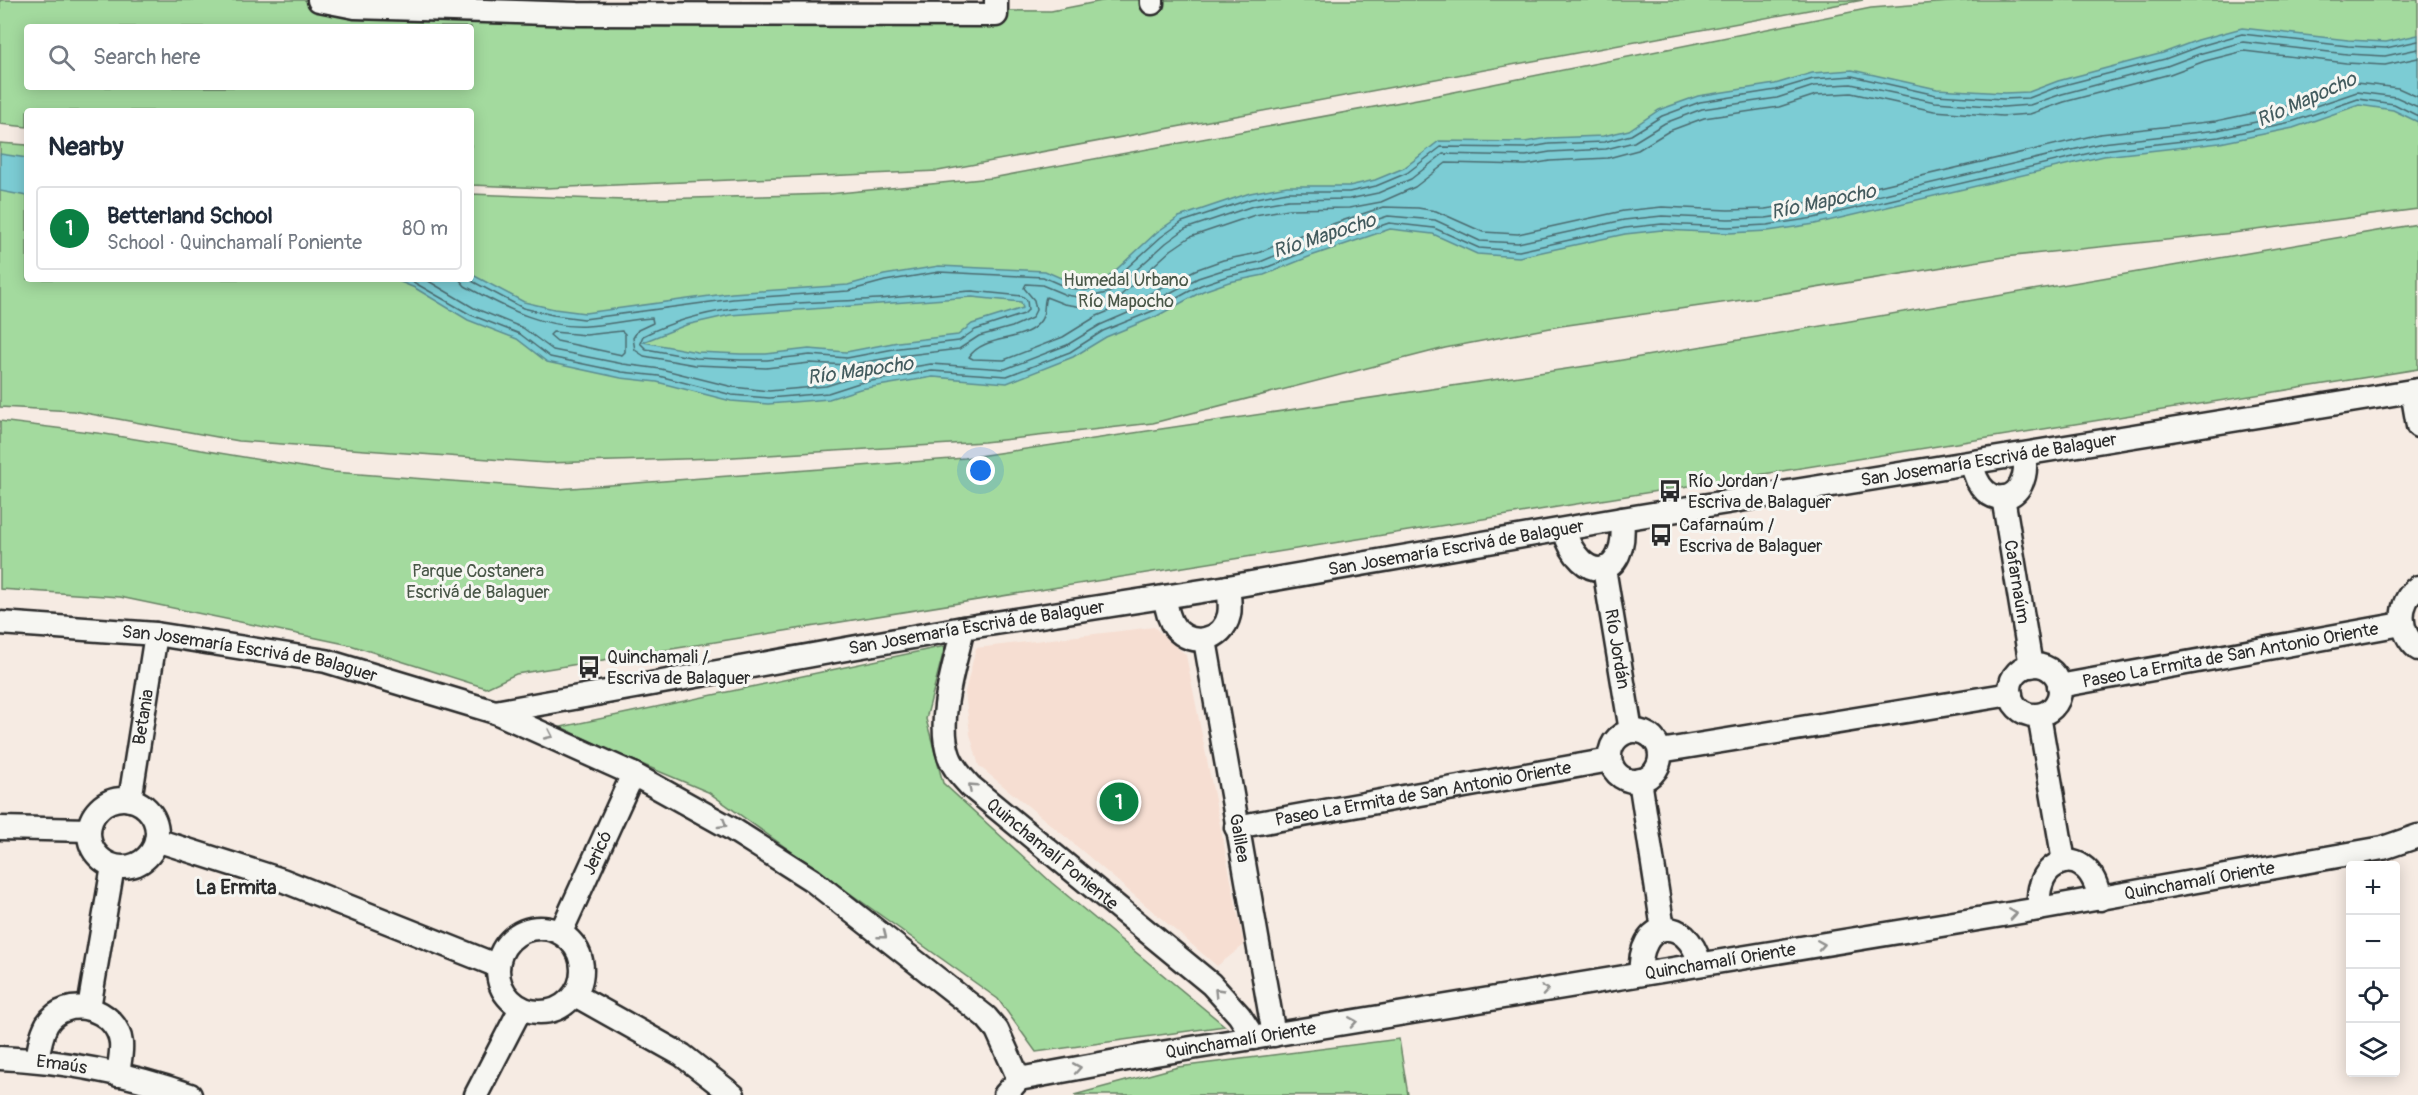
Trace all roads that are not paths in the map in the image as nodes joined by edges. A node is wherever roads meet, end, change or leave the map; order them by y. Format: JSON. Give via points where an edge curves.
{"nodes":[{"id":1,"x":320,"y":0,"type":"edge"},
{"id":2,"x":354,"y":3,"type":"edge"},
{"id":3,"x":578,"y":7,"type":"edge"},
{"id":4,"x":745,"y":7,"type":"edge"},
{"id":5,"x":897,"y":7,"type":"edge"},
{"id":6,"x":996,"y":8,"type":"edge"},
{"id":7,"x":2415,"y":391,"type":"edge"},
{"id":8,"x":2418,"y":426,"type":"edge"},
{"id":9,"x":2024,"y":454,"type":"junction"},
{"id":10,"x":1972,"y":463,"type":"junction"},
{"id":11,"x":2003,"y":497,"type":"junction"},
{"id":12,"x":1622,"y":519,"type":"junction"},
{"id":13,"x":1564,"y":530,"type":"junction"},
{"id":14,"x":1604,"y":568,"type":"junction"},
{"id":15,"x":1228,"y":587,"type":"junction"},
{"id":16,"x":2418,"y":587,"type":"edge"},
{"id":17,"x":1165,"y":597,"type":"junction"},
{"id":18,"x":0,"y":623,"type":"edge"},
{"id":19,"x":2402,"y":624,"type":"junction"},
{"id":20,"x":963,"y":628,"type":"junction"},
{"id":21,"x":156,"y":634,"type":"junction"},
{"id":22,"x":1205,"y":640,"type":"junction"},
{"id":23,"x":2418,"y":649,"type":"edge"},
{"id":24,"x":2031,"y":666,"type":"junction"},
{"id":25,"x":2059,"y":686,"type":"junction"},
{"id":26,"x":2010,"y":694,"type":"junction"},
{"id":27,"x":495,"y":712,"type":"junction"},
{"id":28,"x":2039,"y":715,"type":"junction"},
{"id":29,"x":1631,"y":731,"type":"junction"},
{"id":30,"x":1660,"y":751,"type":"junction"},
{"id":31,"x":1610,"y":760,"type":"junction"},
{"id":32,"x":633,"y":774,"type":"junction"},
{"id":33,"x":1640,"y":780,"type":"junction"},
{"id":34,"x":130,"y":800,"type":"junction"},
{"id":35,"x":1236,"y":827,"type":"junction"},
{"id":36,"x":0,"y":828,"type":"edge"},
{"id":37,"x":89,"y":830,"type":"junction"},
{"id":38,"x":2418,"y":836,"type":"edge"},
{"id":39,"x":156,"y":840,"type":"junction"},
{"id":40,"x":2064,"y":862,"type":"junction"},
{"id":41,"x":113,"y":866,"type":"junction"},
{"id":42,"x":2100,"y":899,"type":"junction"},
{"id":43,"x":2040,"y":909,"type":"junction"},
{"id":44,"x":1663,"y":929,"type":"junction"},
{"id":45,"x":561,"y":932,"type":"junction"},
{"id":46,"x":1700,"y":964,"type":"junction"},
{"id":47,"x":498,"y":966,"type":"junction"},
{"id":48,"x":1641,"y":974,"type":"junction"},
{"id":49,"x":575,"y":995,"type":"junction"},
{"id":50,"x":89,"y":1008,"type":"junction"},
{"id":51,"x":521,"y":1008,"type":"junction"},
{"id":52,"x":1264,"y":1036,"type":"junction"},
{"id":53,"x":0,"y":1058,"type":"edge"},
{"id":54,"x":37,"y":1060,"type":"junction"},
{"id":55,"x":118,"y":1075,"type":"junction"},
{"id":56,"x":1012,"y":1087,"type":"edge"},
{"id":57,"x":190,"y":1095,"type":"edge"},
{"id":58,"x":476,"y":1095,"type":"edge"},
{"id":59,"x":733,"y":1095,"type":"edge"}],
"edges":[{"from":1,"to":2,"type":"street"},
{"from":2,"to":3,"type":"street"},
{"from":3,"to":4,"type":"street"},
{"from":4,"to":5,"type":"street"},
{"from":5,"to":6,"type":"street"},
{"from":7,"to":8,"type":"street"},
{"from":7,"to":9,"type":"street","name":"San Josemaría Escrivá de Balaguer"},
{"from":9,"to":10,"type":"street","name":"San Josemaría Escrivá de Balaguer"},
{"from":9,"to":11,"type":"street","via":[[2026,473],[2022,485]]},
{"from":10,"to":11,"type":"street","via":[[1980,488],[1990,496]]},
{"from":10,"to":12,"type":"street","name":"San Josemaría Escrivá de Balaguer"},
{"from":11,"to":24,"type":"street","name":"Cafarnaúm"},
{"from":12,"to":13,"type":"street","name":"San Josemaría Escrivá de Balaguer"},
{"from":12,"to":14,"type":"street","via":[[1622,550],[1615,562]]},
{"from":13,"to":14,"type":"street","via":[[1576,558],[1588,566]]},
{"from":13,"to":15,"type":"street","name":"San Josemaría Escrivá de Balaguer"},
{"from":14,"to":29,"type":"street","name":"Río Jordán"},
{"from":15,"to":17,"type":"street","name":"San Josemaría Escrivá de Balaguer"},
{"from":15,"to":22,"type":"street","via":[[1230,606],[1226,623],[1215,636]]},
{"from":16,"to":19,"type":"street","name":"Paseo La Ermita de San Antonio Oriente","via":[[2406,600]]},
{"from":17,"to":20,"type":"street","name":"San Josemaría Escrivá de Balaguer"},
{"from":17,"to":22,"type":"street","via":[[1175,628],[1189,638]]},
{"from":18,"to":21,"type":"street","name":"San Josemaría Escrivá de Balaguer"},
{"from":19,"to":23,"type":"street","name":"Paseo La Ermita de San Antonio Oriente"},
{"from":19,"to":25,"type":"street","name":"Paseo La Ermita de San Antonio Oriente"},
{"from":20,"to":27,"type":"street","name":"San Josemaría Escrivá de Balaguer"},
{"from":52,"to":20,"type":"street","name":"Quinchamalí Poniente","one_way":true,"via":[[1210,984],[961,776],[949,755],[945,728]]},
{"from":21,"to":27,"type":"street","name":"San Josemaría Escrivá de Balaguer","via":[[326,661]]},
{"from":21,"to":34,"type":"street","name":"Betania"},
{"from":22,"to":35,"type":"street","name":"Galilea"},
{"from":24,"to":25,"type":"street","via":[[2049,670]]},
{"from":24,"to":26,"type":"street","via":[[2015,675]]},
{"from":25,"to":28,"type":"street","via":[[2055,704]]},
{"from":26,"to":28,"type":"street","via":[[2020,711]]},
{"from":26,"to":30,"type":"street"},
{"from":27,"to":32,"type":"street","name":"San Josemaría Escrivá de Balaguer","one_way":true},
{"from":28,"to":40,"type":"street"},
{"from":29,"to":30,"type":"street","via":[[1649,735]]},
{"from":29,"to":31,"type":"street","via":[[1617,738]]},
{"from":30,"to":33,"type":"street","via":[[1656,770]]},
{"from":31,"to":33,"type":"street","via":[[1617,774]]},
{"from":31,"to":35,"type":"street","name":"Paseo La Ermita de San Antonio Oriente"},
{"from":32,"to":45,"type":"street","name":"Jericó"},
{"from":32,"to":56,"type":"street","name":"San Josemaría Escrivá de Balaguer","one_way":true,"via":[[732,829],[812,880],[968,1001],[997,1030]]},
{"from":33,"to":44,"type":"street"},
{"from":34,"to":37,"type":"street","via":[[108,803],[98,810]]},
{"from":34,"to":39,"type":"street","via":[[140,804],[154,819]]},
{"from":35,"to":52,"type":"street","name":"Galilea"},
{"from":36,"to":37,"type":"street"},
{"from":37,"to":41,"type":"street","via":[[95,852]]},
{"from":38,"to":42,"type":"street","name":"Quinchamalí Oriente","via":[[2383,848]]},
{"from":39,"to":41,"type":"street","via":[[152,850],[135,865]]},
{"from":39,"to":47,"type":"street","via":[[282,880]]},
{"from":40,"to":42,"type":"street","via":[[2075,862],[2086,869]]},
{"from":40,"to":43,"type":"street","via":[[2051,869],[2042,881]]},
{"from":41,"to":50,"type":"street"},
{"from":42,"to":43,"type":"street","name":"Quinchamalí Oriente"},
{"from":46,"to":43,"type":"street","name":"Quinchamalí Oriente","one_way":true},
{"from":44,"to":46,"type":"street","via":[[1686,936]]},
{"from":44,"to":48,"type":"street","via":[[1653,933],[1644,945]]},
{"from":45,"to":47,"type":"street","via":[[547,928],[520,932],[501,953]]},
{"from":45,"to":49,"type":"street","via":[[572,941],[581,960],[581,982]]},
{"from":46,"to":48,"type":"street","name":"Quinchamalí Oriente"},
{"from":47,"to":51,"type":"street","via":[[503,990]]},
{"from":52,"to":48,"type":"street","name":"Quinchamalí Oriente","one_way":true},
{"from":49,"to":51,"type":"street","via":[[550,1011]]},
{"from":49,"to":59,"type":"street","via":[[682,1055]]},
{"from":50,"to":54,"type":"street","via":[[66,1009],[48,1023]]},
{"from":50,"to":55,"type":"street","via":[[104,1014],[116,1027],[121,1043]]},
{"from":51,"to":58,"type":"street"},
{"from":56,"to":52,"type":"street","name":"Quinchamalí Oriente","one_way":true},
{"from":53,"to":54,"type":"street","name":"Emaús"},
{"from":54,"to":55,"type":"street","name":"Emaús"},
{"from":55,"to":57,"type":"street","name":"Emaús"}]}
